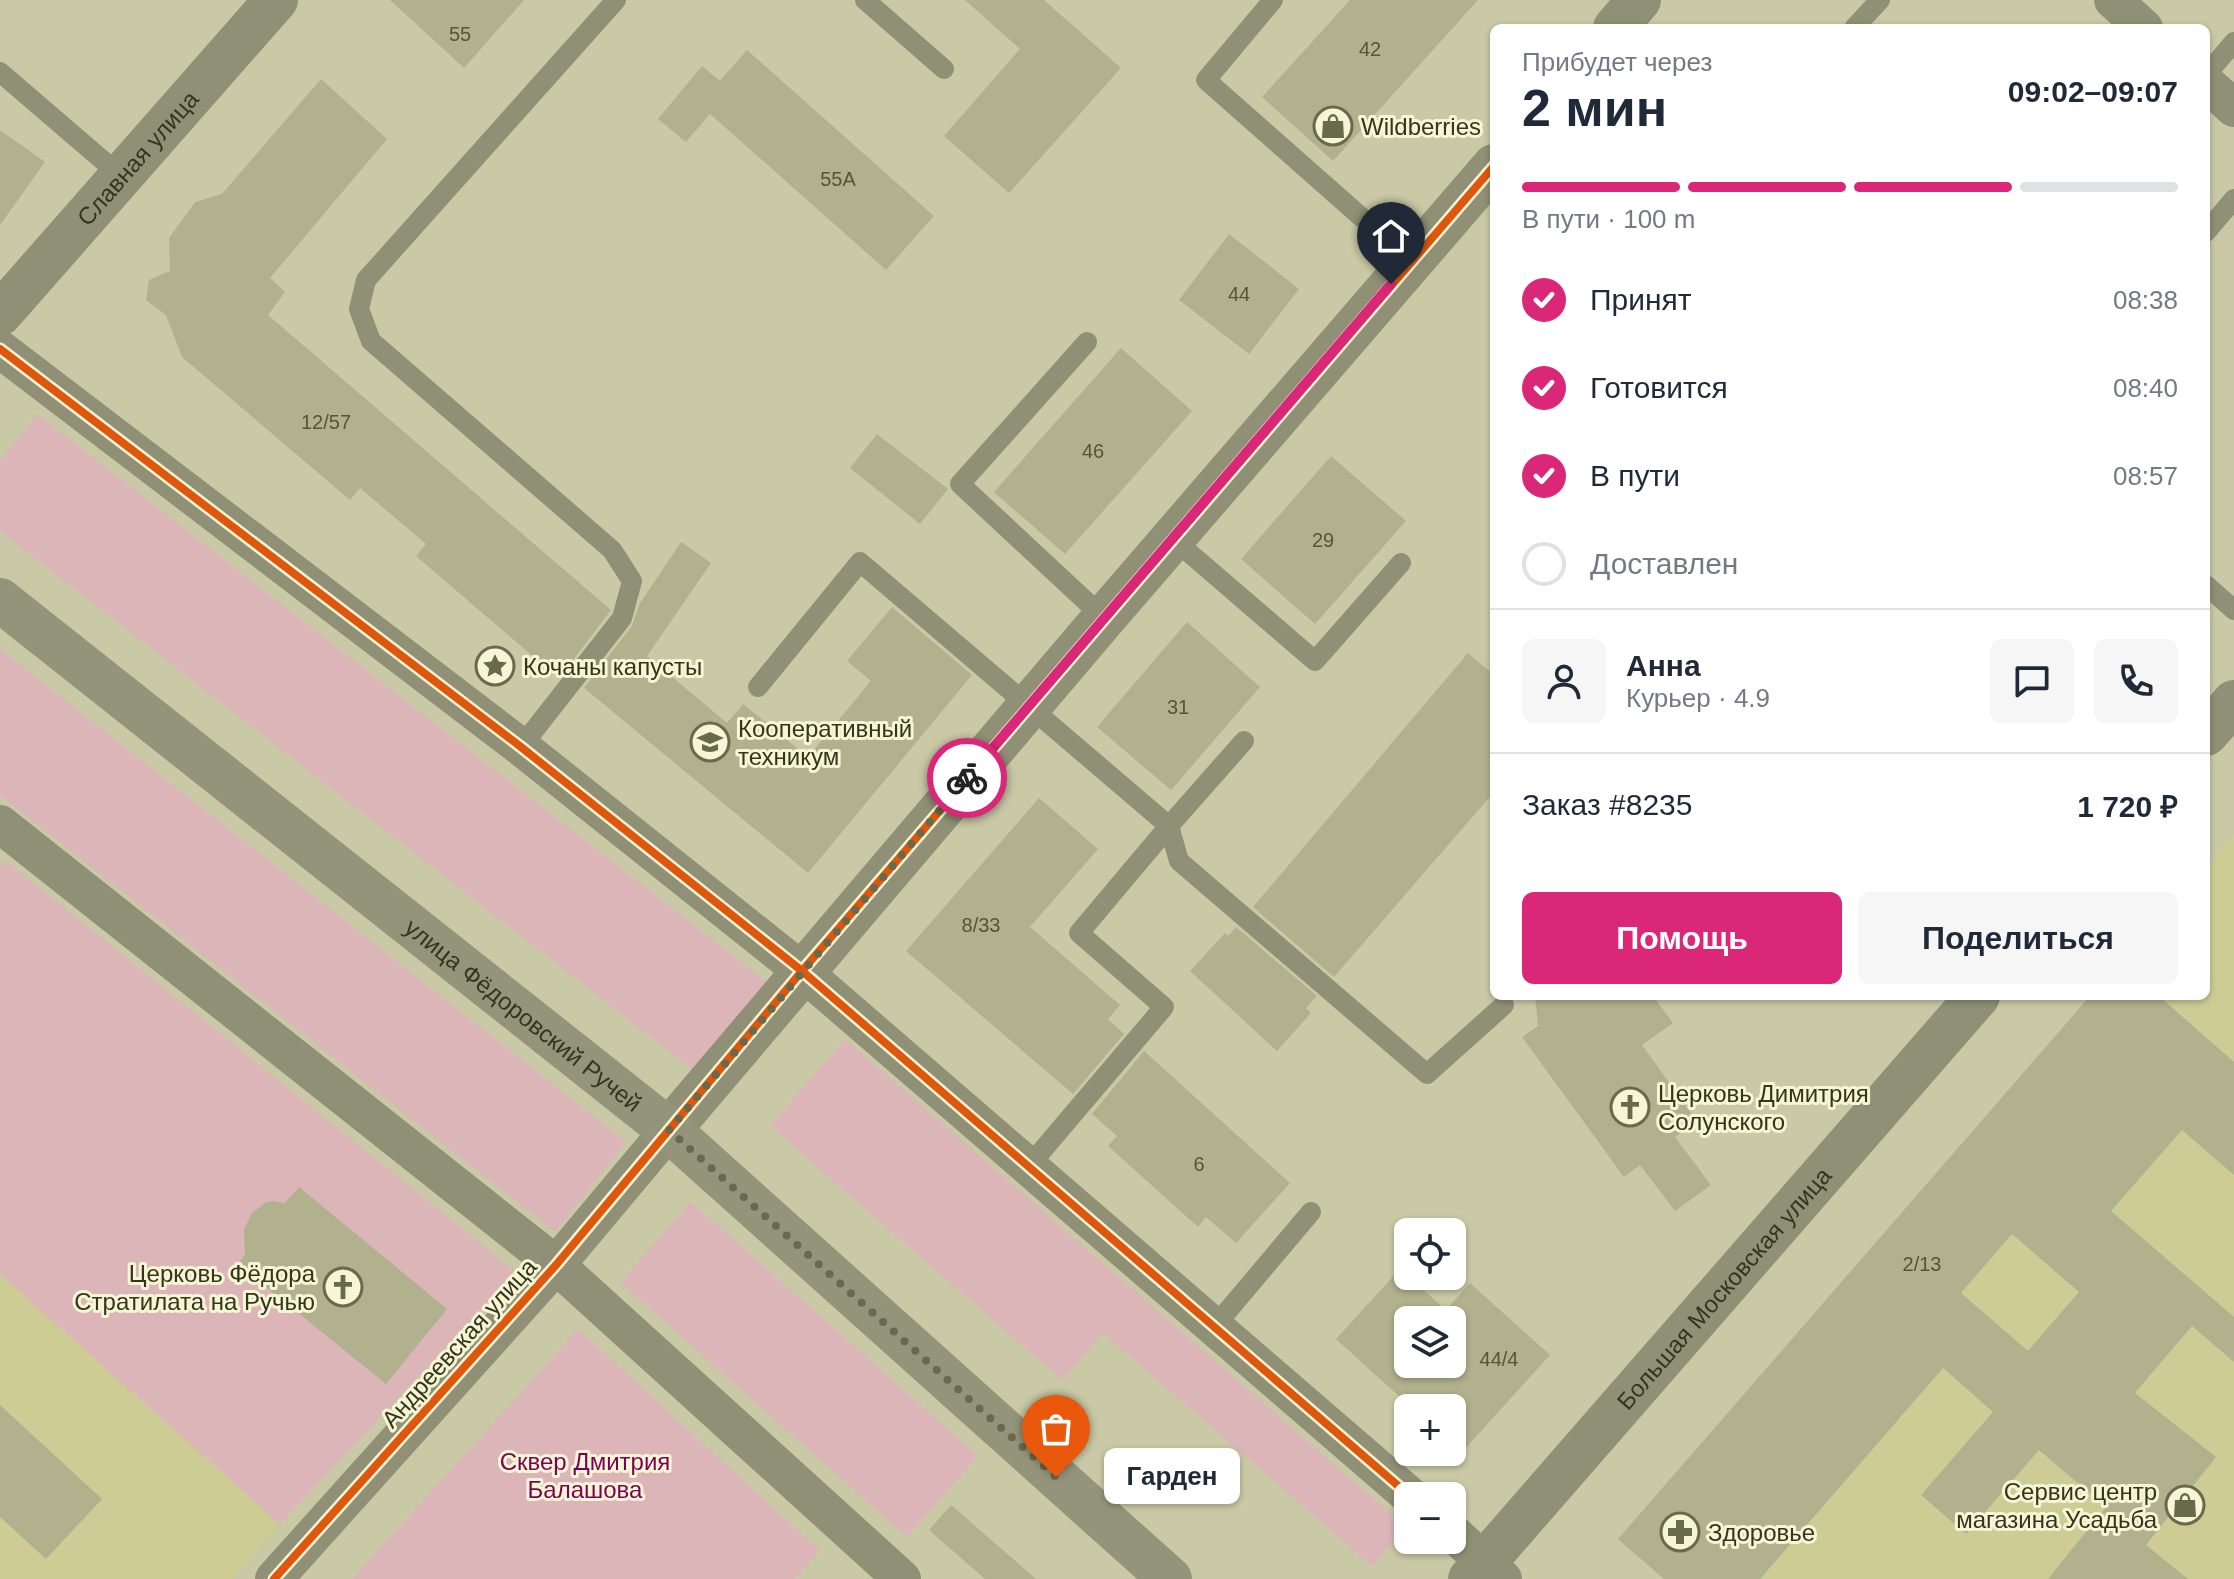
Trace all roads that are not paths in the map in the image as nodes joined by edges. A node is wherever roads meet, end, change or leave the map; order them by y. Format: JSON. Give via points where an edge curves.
{"nodes":[{"id":1,"x":276,"y":0,"type":"edge"},
{"id":2,"x":616,"y":0,"type":"edge"},
{"id":3,"x":865,"y":0,"type":"edge"},
{"id":4,"x":1273,"y":0,"type":"edge"},
{"id":5,"x":1639,"y":0,"type":"edge"},
{"id":6,"x":1880,"y":0,"type":"edge"},
{"id":7,"x":2113,"y":0,"type":"edge"},
{"id":8,"x":1618,"y":24,"type":"edge"},
{"id":9,"x":1858,"y":24,"type":"edge"},
{"id":10,"x":2140,"y":24,"type":"edge"},
{"id":11,"x":2234,"y":42,"type":"edge"},
{"id":12,"x":944,"y":69,"type":"dead end"},
{"id":13,"x":2210,"y":70,"type":"edge"},
{"id":14,"x":0,"y":72,"type":"edge"},
{"id":15,"x":2210,"y":87,"type":"edge"},
{"id":16,"x":2234,"y":108,"type":"edge"},
{"id":17,"x":1490,"y":171,"type":"edge"},
{"id":18,"x":121,"y":176,"type":"junction"},
{"id":19,"x":2234,"y":199,"type":"edge"},
{"id":20,"x":2210,"y":227,"type":"edge"},
{"id":21,"x":1411,"y":261,"type":"junction"},
{"id":22,"x":0,"y":314,"type":"edge"},
{"id":23,"x":1087,"y":342,"type":"dead end"},
{"id":24,"x":0,"y":349,"type":"edge"},
{"id":25,"x":1172,"y":538,"type":"junction"},
{"id":26,"x":1401,"y":563,"type":"dead end"},
{"id":27,"x":2210,"y":589,"type":"edge"},
{"id":28,"x":0,"y":600,"type":"edge"},
{"id":29,"x":2234,"y":610,"type":"edge"},
{"id":30,"x":1104,"y":618,"type":"junction"},
{"id":31,"x":758,"y":687,"type":"dead end"},
{"id":32,"x":2234,"y":702,"type":"edge"},
{"id":33,"x":1029,"y":706,"type":"junction"},
{"id":34,"x":2210,"y":729,"type":"edge"},
{"id":35,"x":1244,"y":741,"type":"dead end"},
{"id":36,"x":521,"y":747,"type":"junction"},
{"id":37,"x":1,"y":826,"type":"edge"},
{"id":38,"x":1169,"y":826,"type":"junction"},
{"id":39,"x":802,"y":971,"type":"junction"},
{"id":40,"x":1975,"y":1000,"type":"edge"},
{"id":41,"x":1504,"y":1005,"type":"dead end"},
{"id":42,"x":669,"y":1130,"type":"junction"},
{"id":43,"x":1029,"y":1166,"type":"junction"},
{"id":44,"x":1311,"y":1212,"type":"dead end"},
{"id":45,"x":556,"y":1265,"type":"junction"},
{"id":46,"x":1214,"y":1327,"type":"junction"},
{"id":47,"x":1394,"y":1482,"type":"edge"},
{"id":48,"x":1466,"y":1549,"type":"edge"},
{"id":49,"x":1486,"y":1574,"type":"edge"},
{"id":50,"x":274,"y":1579,"type":"edge"},
{"id":51,"x":902,"y":1579,"type":"edge"},
{"id":52,"x":1170,"y":1579,"type":"edge"}],
"edges":[{"from":1,"to":18,"type":"street","name":"Славная улица"},
{"from":2,"to":36,"type":"lane","via":[[366,280],[359,309],[371,341],[612,550],[632,581],[622,618]]},
{"from":3,"to":12,"type":"lane"},
{"from":4,"to":21,"type":"lane","via":[[1206,80]]},
{"from":5,"to":8,"type":"street"},
{"from":6,"to":9,"type":"lane"},
{"from":7,"to":10,"type":"street"},
{"from":11,"to":13,"type":"lane"},
{"from":14,"to":18,"type":"lane"},
{"from":15,"to":16,"type":"street"},
{"from":17,"to":21,"type":"street"},
{"from":18,"to":22,"type":"street","name":"Славная улица"},
{"from":19,"to":20,"type":"lane"},
{"from":21,"to":25,"type":"street"},
{"from":23,"to":30,"type":"lane","via":[[960,484]]},
{"from":24,"to":36,"type":"street"},
{"from":25,"to":26,"type":"lane","via":[[1315,661]]},
{"from":25,"to":30,"type":"street"},
{"from":27,"to":29,"type":"lane"},
{"from":28,"to":42,"type":"main road","name":"улица Фёдоровский Ручей"},
{"from":30,"to":33,"type":"street"},
{"from":31,"to":33,"type":"lane","via":[[860,562]]},
{"from":32,"to":34,"type":"street"},
{"from":33,"to":38,"type":"lane"},
{"from":33,"to":39,"type":"street"},
{"from":35,"to":38,"type":"lane"},
{"from":36,"to":39,"type":"street"},
{"from":37,"to":45,"type":"street"},
{"from":38,"to":41,"type":"lane","via":[[1179,861],[1427,1074]]},
{"from":38,"to":43,"type":"lane","via":[[1079,933],[1164,1007]]},
{"from":39,"to":42,"type":"street"},
{"from":39,"to":43,"type":"street"},
{"from":40,"to":49,"type":"street","name":"Большая Московская улица"},
{"from":42,"to":45,"type":"street","name":"Андреевская улица"},
{"from":42,"to":52,"type":"main road","name":"улица Фёдоровский Ручей"},
{"from":43,"to":46,"type":"street"},
{"from":44,"to":46,"type":"lane"},
{"from":45,"to":50,"type":"street","name":"Андреевская улица"},
{"from":45,"to":51,"type":"street"},
{"from":46,"to":47,"type":"street"},
{"from":48,"to":49,"type":"street"}]}
